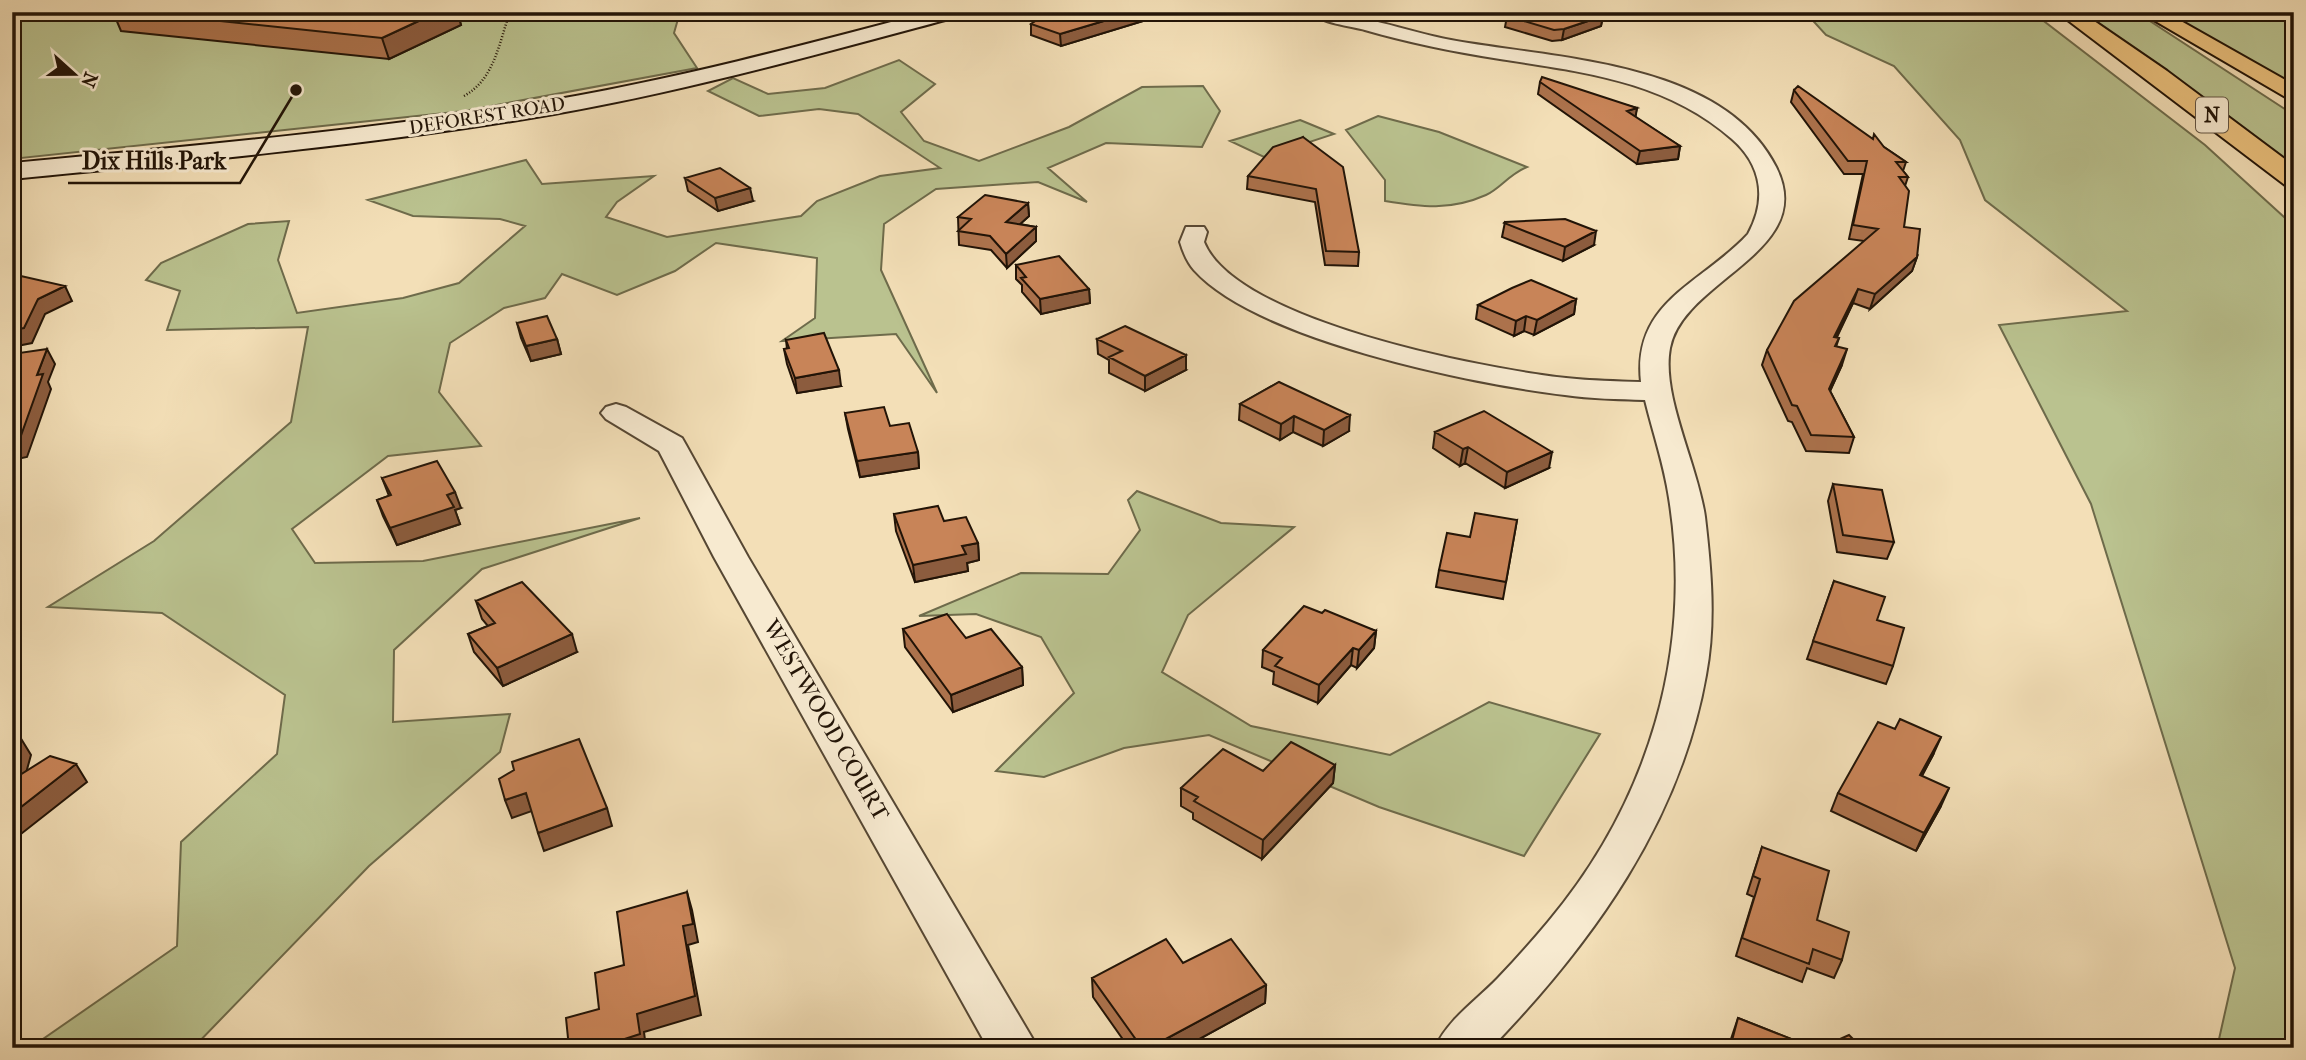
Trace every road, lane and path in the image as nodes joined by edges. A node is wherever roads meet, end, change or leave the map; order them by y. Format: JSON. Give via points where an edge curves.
{"nodes":[{"id":1,"x":510,"y":12,"type":"edge"},
{"id":2,"x":953,"y":12,"type":"edge"},
{"id":3,"x":1319,"y":12,"type":"edge"},
{"id":4,"x":2067,"y":12,"type":"edge"},
{"id":5,"x":2150,"y":12,"type":"edge"},
{"id":6,"x":2294,"y":96,"type":"edge"},
{"id":7,"x":461,"y":97,"type":"dead end"},
{"id":8,"x":12,"y":171,"type":"edge"},
{"id":9,"x":2294,"y":179,"type":"edge"},
{"id":10,"x":1195,"y":232,"type":"dead end"},
{"id":11,"x":1657,"y":392,"type":"junction"},
{"id":12,"x":617,"y":413,"type":"dead end"},
{"id":13,"x":1014,"y":1048,"type":"edge"},
{"id":14,"x":1459,"y":1048,"type":"edge"}],
"edges":[{"from":1,"to":7,"type":"path","via":[[485,78]]},
{"from":2,"to":8,"type":"street","name":"DEFOREST ROAD","via":[[633,90],[500,116],[319,140]]},
{"from":3,"to":11,"type":"street","via":[[1424,40],[1632,79],[1694,102],[1745,139],[1773,186],[1772,208],[1763,232],[1744,254],[1687,297],[1665,320],[1655,351]]},
{"from":4,"to":9,"type":"highway","number":"N"},
{"from":5,"to":6,"type":"highway"},
{"from":10,"to":11,"type":"street","via":[[1192,243],[1203,265],[1275,311],[1329,332],[1476,373],[1567,387]]},
{"from":11,"to":14,"type":"street","via":[[1688,512],[1696,581],[1692,655],[1678,727],[1646,812],[1581,917]]},
{"from":12,"to":13,"type":"street","name":"WESTWOOD COURT","via":[[671,445]]}]}
